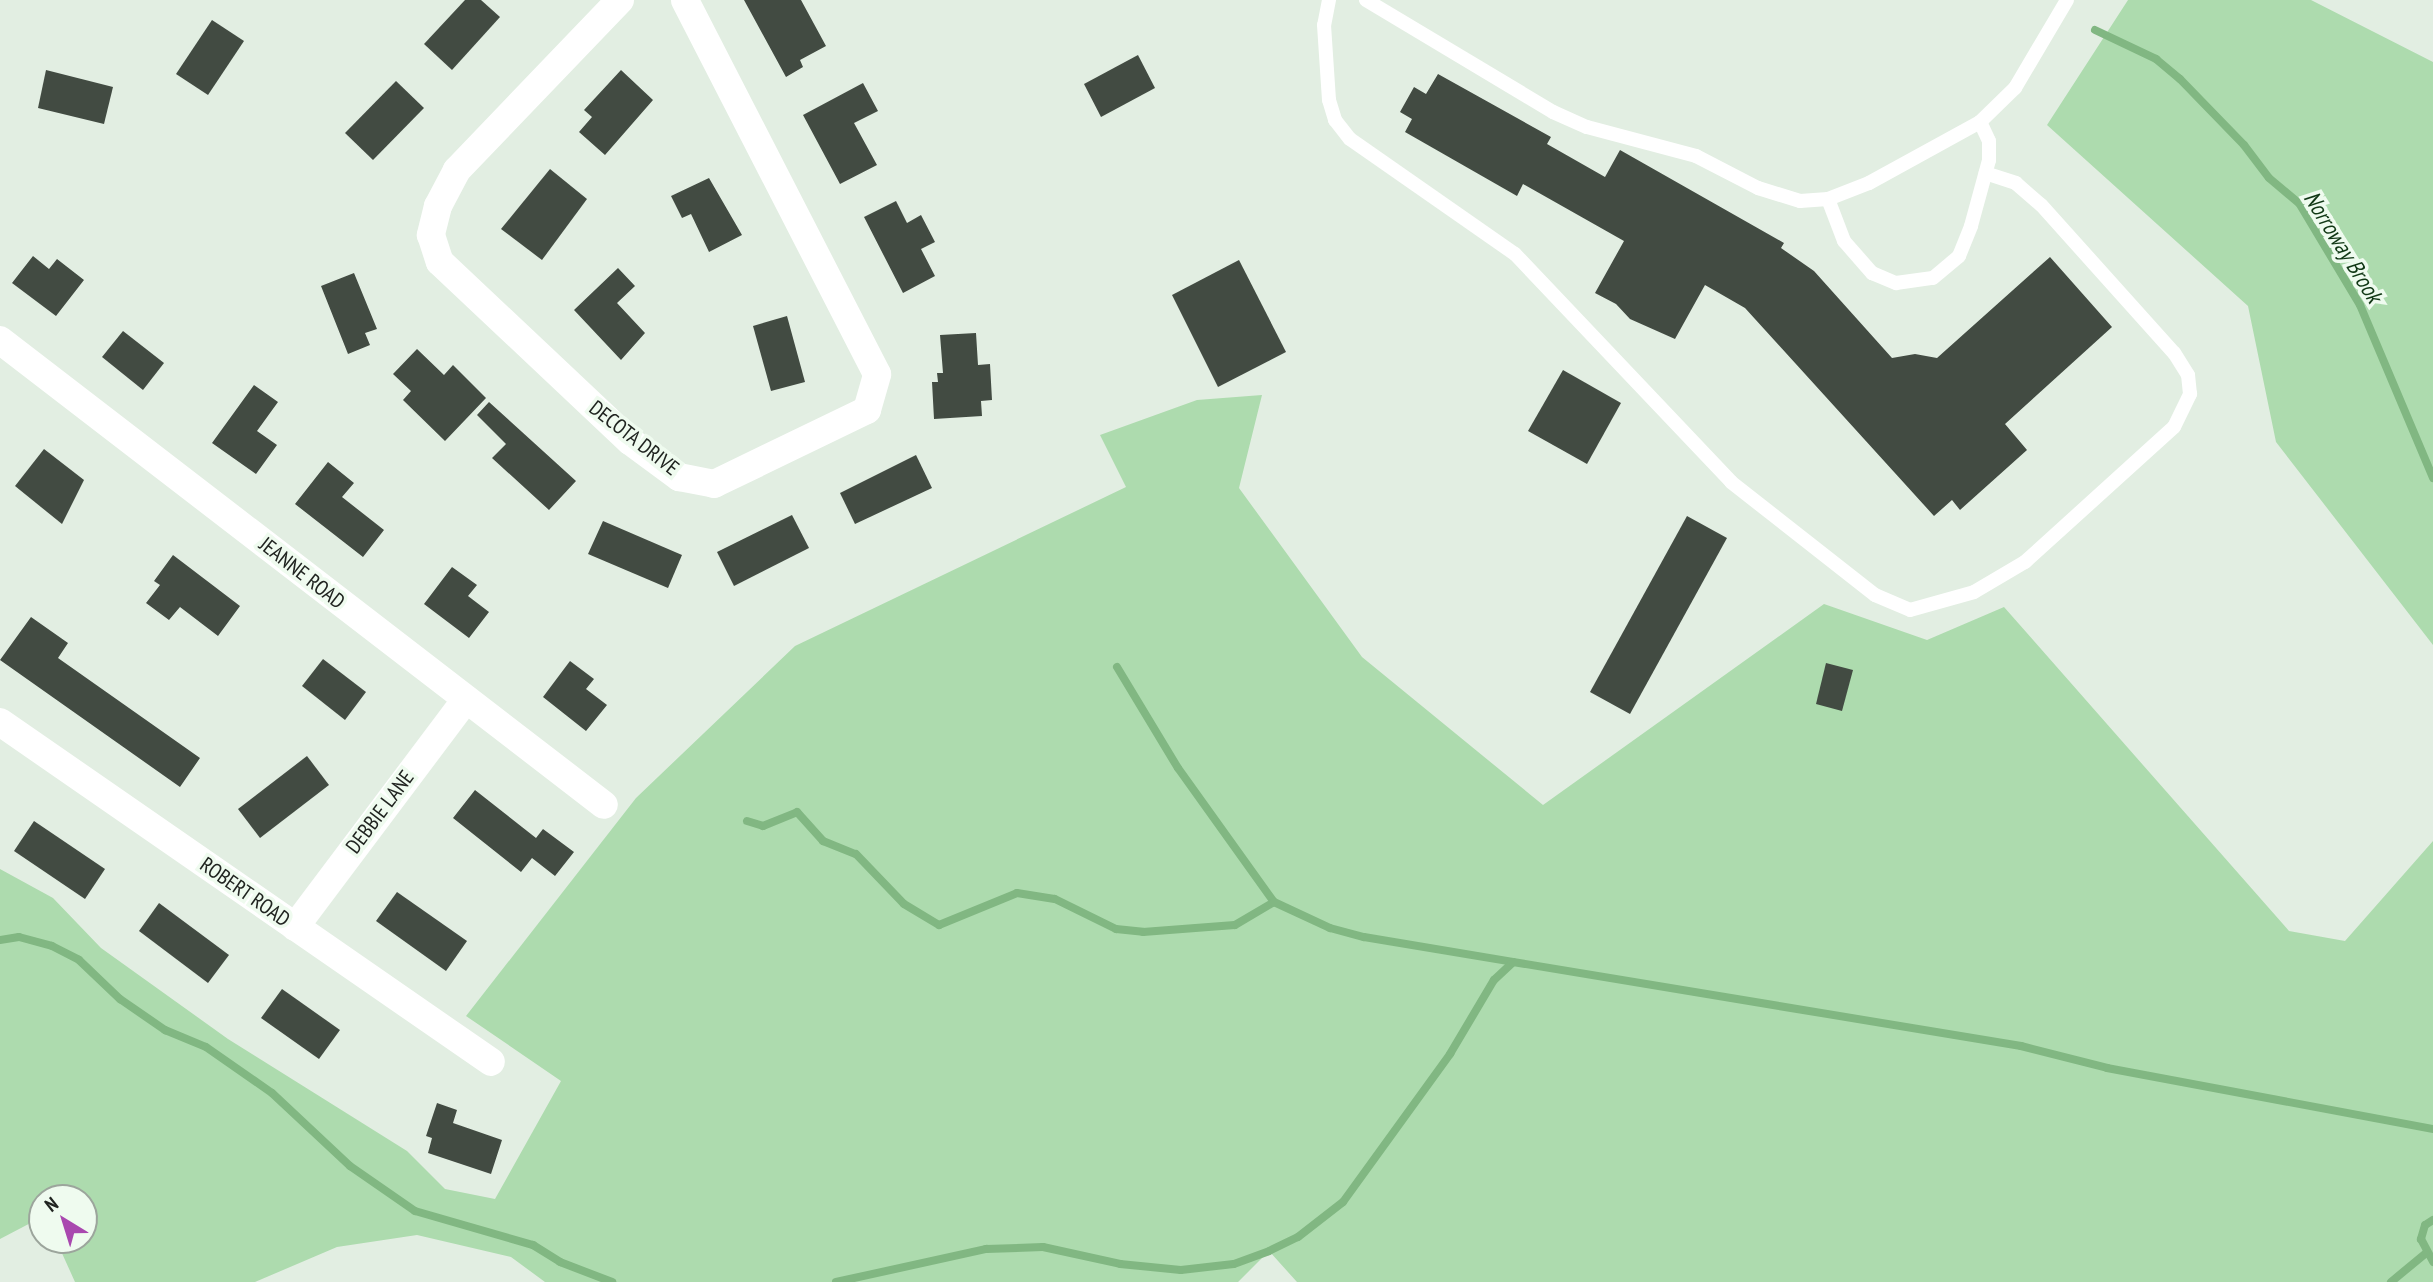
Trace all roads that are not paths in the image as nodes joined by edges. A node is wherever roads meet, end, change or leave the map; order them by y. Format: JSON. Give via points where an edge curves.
{"nodes":[{"id":1,"x":620,"y":0,"type":"edge"},
{"id":2,"x":685,"y":0,"type":"edge"},
{"id":3,"x":1329,"y":0,"type":"edge"},
{"id":4,"x":1366,"y":0,"type":"edge"},
{"id":5,"x":2067,"y":0,"type":"edge"},
{"id":6,"x":1980,"y":122,"type":"junction"},
{"id":7,"x":1986,"y":173,"type":"junction"},
{"id":8,"x":1828,"y":199,"type":"junction"},
{"id":9,"x":0,"y":340,"type":"edge"},
{"id":10,"x":466,"y":699,"type":"junction"},
{"id":11,"x":0,"y":722,"type":"edge"},
{"id":12,"x":604,"y":804,"type":"dead end"},
{"id":13,"x":295,"y":927,"type":"junction"},
{"id":14,"x":491,"y":1062,"type":"dead end"}],
"edges":[{"from":1,"to":2,"type":"street","name":"DECOTA DRIVE","via":[[457,170],[438,206],[431,234],[440,262],[630,441],[679,477],[714,484],[867,410],[877,374]]},
{"from":3,"to":7,"type":"lane","via":[[1324,25],[1329,100],[1335,120],[1350,139],[1515,254],[1731,482],[1875,595],[1910,610],[1974,592],[2025,562],[2174,426],[2190,394],[2188,375],[2174,353],[2041,205],[2016,183]]},
{"from":4,"to":8,"type":"lane","via":[[1570,120],[1696,156],[1785,198]]},
{"from":5,"to":6,"type":"lane","via":[[2015,88]]},
{"from":6,"to":7,"type":"lane","via":[[1989,141]]},
{"from":6,"to":8,"type":"lane","via":[[1869,183]]},
{"from":7,"to":8,"type":"lane","via":[[1959,256],[1943,272],[1923,282],[1896,283],[1861,265],[1836,226]]},
{"from":9,"to":10,"type":"street","name":"JEANNE ROAD"},
{"from":10,"to":12,"type":"street","name":"JEANNE ROAD"},
{"from":10,"to":13,"type":"street","name":"DEBBIE LANE"},
{"from":11,"to":13,"type":"street","name":"ROBERT ROAD"},
{"from":13,"to":14,"type":"street","name":"ROBERT ROAD"}]}
